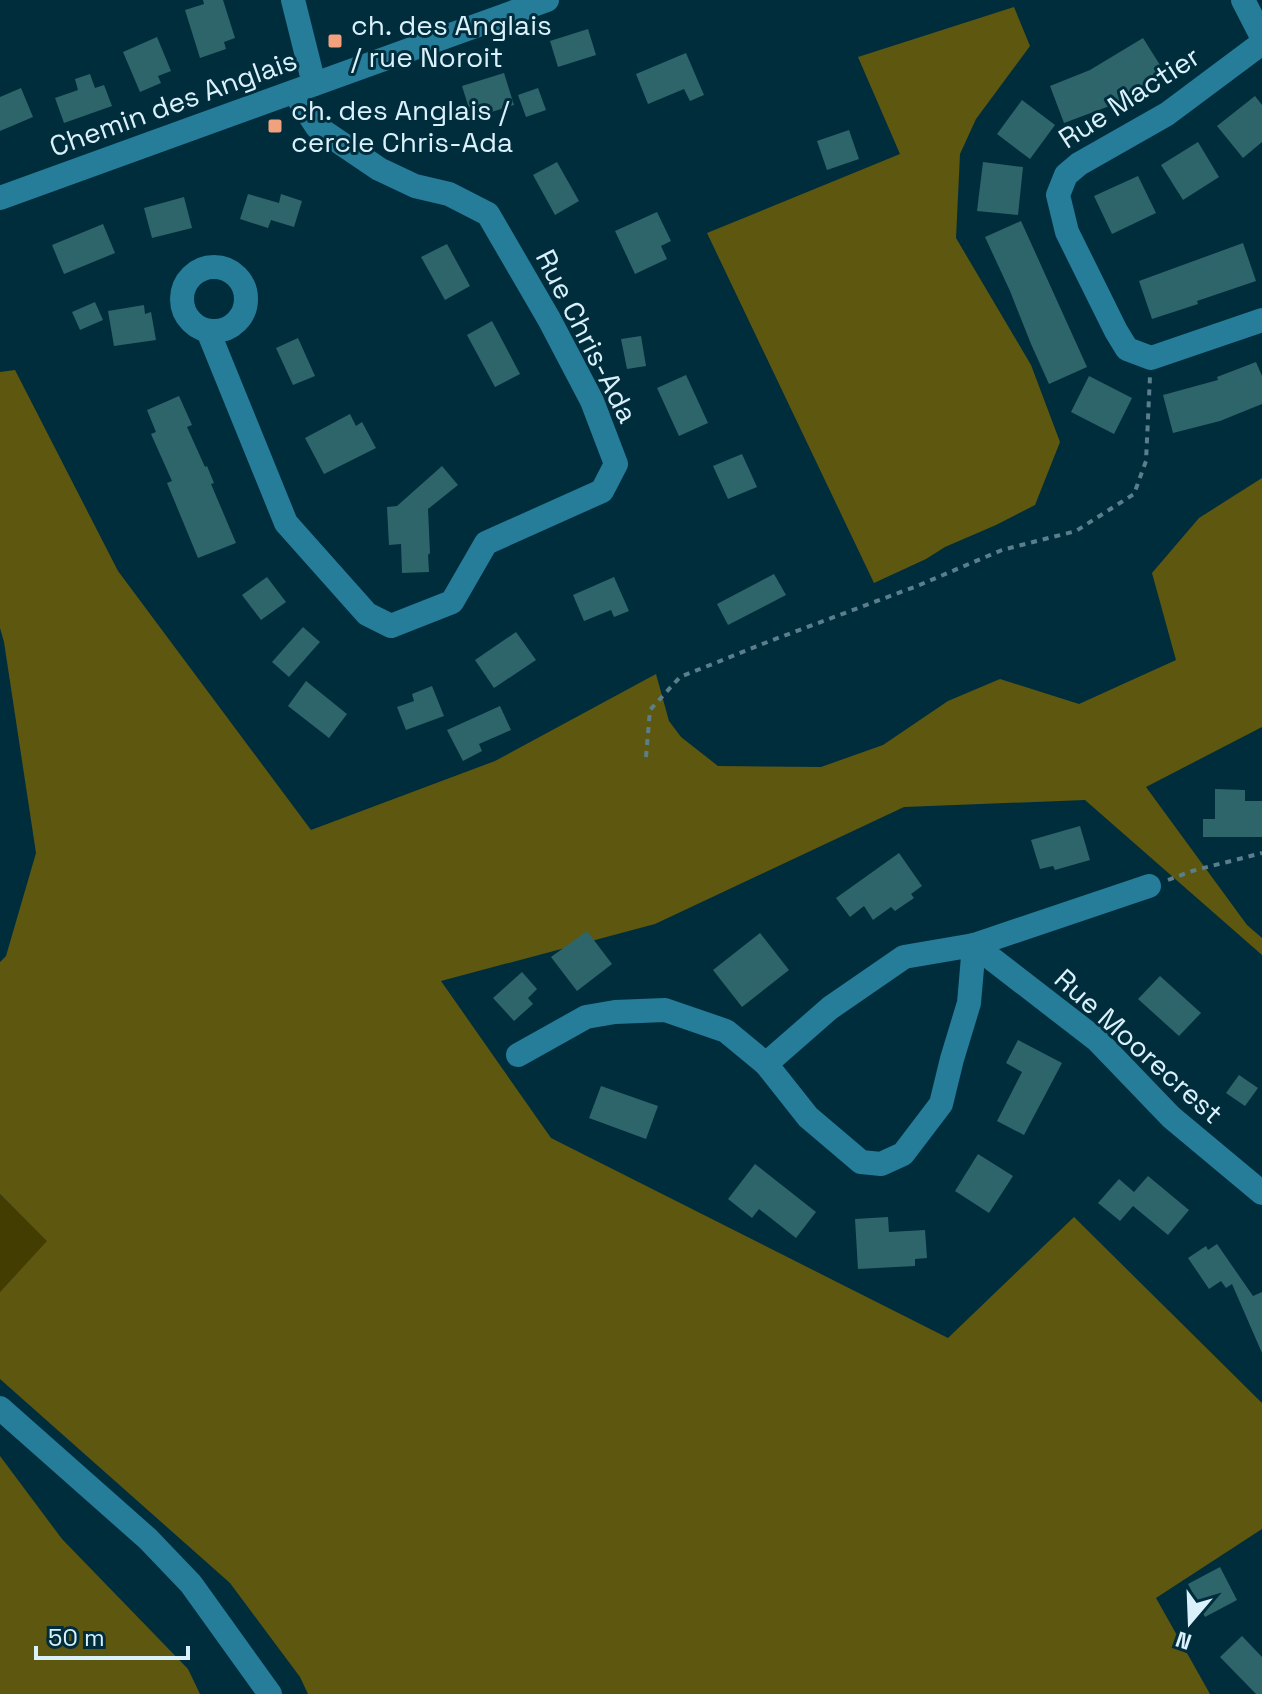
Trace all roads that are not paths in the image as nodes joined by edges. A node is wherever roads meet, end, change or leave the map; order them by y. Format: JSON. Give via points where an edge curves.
{"nodes":[{"id":1,"x":293,"y":0,"type":"edge"},
{"id":2,"x":547,"y":0,"type":"edge"},
{"id":3,"x":1243,"y":0,"type":"edge"},
{"id":4,"x":1262,"y":40,"type":"edge"},
{"id":5,"x":304,"y":88,"type":"junction"},
{"id":6,"x":0,"y":198,"type":"edge"},
{"id":7,"x":1262,"y":320,"type":"edge"},
{"id":8,"x":208,"y":331,"type":"dead end"},
{"id":9,"x":1149,"y":886,"type":"road end"},
{"id":10,"x":974,"y":945,"type":"junction"},
{"id":11,"x":518,"y":1055,"type":"dead end"},
{"id":12,"x":766,"y":1064,"type":"junction"},
{"id":13,"x":1262,"y":1193,"type":"edge"},
{"id":14,"x":0,"y":1408,"type":"edge"},
{"id":15,"x":270,"y":1694,"type":"edge"}],
"edges":[{"from":1,"to":5,"type":"street","name":"Rue Chris-Ada"},
{"from":2,"to":5,"type":"street","name":"Chemin des Anglais"},
{"from":3,"to":4,"type":"street"},
{"from":4,"to":7,"type":"street","name":"Rue Mactier","via":[[1167,114],[1079,164],[1066,175],[1058,195],[1067,232],[1127,349],[1151,358]]},
{"from":5,"to":6,"type":"street","name":"Chemin des Anglais"},
{"from":5,"to":8,"type":"street","name":"Rue Chris-Ada","via":[[317,127],[379,169],[488,214],[592,401],[616,464],[602,491],[486,543],[452,602],[391,626],[367,614],[286,523]]},
{"from":9,"to":10,"type":"street"},
{"from":10,"to":12,"type":"street","via":[[904,957],[830,1008]]},
{"from":10,"to":12,"type":"street","via":[[969,1003],[941,1104],[903,1154],[881,1164],[861,1162],[808,1117]]},
{"from":10,"to":13,"type":"street","name":"Rue Moorecrest","via":[[1097,1040],[1171,1117]]},
{"from":11,"to":12,"type":"street","via":[[586,1017],[665,1010],[726,1031]]},
{"from":14,"to":15,"type":"street","via":[[159,1550],[191,1584]]}]}
